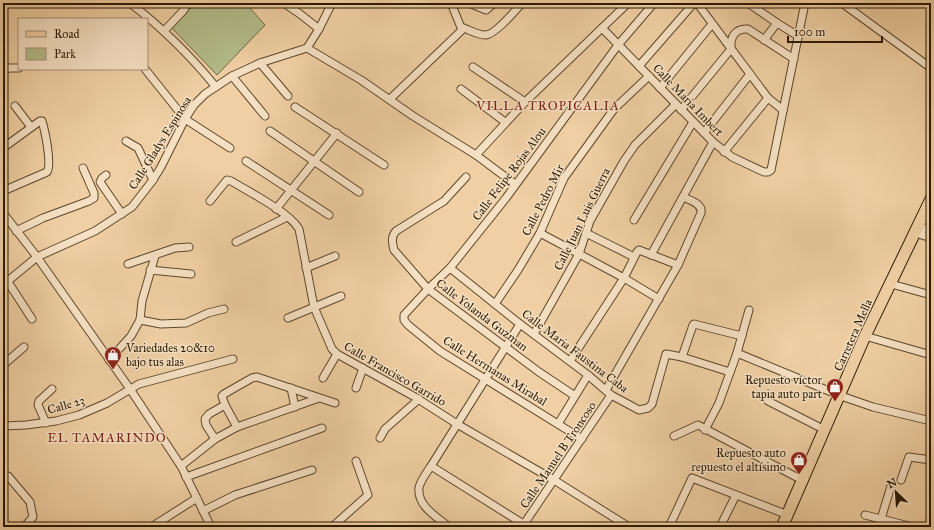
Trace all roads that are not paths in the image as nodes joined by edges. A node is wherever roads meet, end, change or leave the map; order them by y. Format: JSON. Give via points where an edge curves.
{"nodes":[{"id":1,"x":130,"y":3,"type":"edge"},
{"id":2,"x":184,"y":3,"type":"edge"},
{"id":3,"x":284,"y":3,"type":"edge"},
{"id":4,"x":332,"y":3,"type":"edge"},
{"id":5,"x":469,"y":3,"type":"edge"},
{"id":6,"x":494,"y":3,"type":"edge"},
{"id":7,"x":522,"y":3,"type":"edge"},
{"id":8,"x":628,"y":3,"type":"edge"},
{"id":9,"x":654,"y":3,"type":"edge"},
{"id":10,"x":696,"y":3,"type":"edge"},
{"id":11,"x":748,"y":3,"type":"edge"},
{"id":12,"x":797,"y":3,"type":"edge"},
{"id":13,"x":842,"y":3,"type":"edge"},
{"id":14,"x":453,"y":4,"type":"edge"},
{"id":15,"x":805,"y":6,"type":"edge"},
{"id":16,"x":777,"y":23,"type":"junction"},
{"id":17,"x":712,"y":24,"type":"junction"},
{"id":18,"x":461,"y":27,"type":"junction"},
{"id":19,"x":602,"y":28,"type":"junction"},
{"id":20,"x":319,"y":29,"type":"junction"},
{"id":21,"x":164,"y":31,"type":"junction"},
{"id":22,"x":798,"y":36,"type":"junction"},
{"id":23,"x":764,"y":40,"type":"junction"},
{"id":24,"x":618,"y":45,"type":"junction"},
{"id":25,"x":307,"y":48,"type":"junction"},
{"id":26,"x":731,"y":49,"type":"junction"},
{"id":27,"x":794,"y":59,"type":"junction"},
{"id":28,"x":260,"y":63,"type":"junction"},
{"id":29,"x":639,"y":66,"type":"junction"},
{"id":30,"x":473,"y":67,"type":"dead end"},
{"id":31,"x":18,"y":68,"type":"edge"},
{"id":32,"x":931,"y":68,"type":"edge"},
{"id":33,"x":146,"y":70,"type":"edge"},
{"id":34,"x":3,"y":71,"type":"edge"},
{"id":35,"x":750,"y":74,"type":"junction"},
{"id":36,"x":232,"y":76,"type":"junction"},
{"id":37,"x":649,"y":76,"type":"junction"},
{"id":38,"x":216,"y":87,"type":"junction"},
{"id":39,"x":660,"y":88,"type":"junction"},
{"id":40,"x":461,"y":89,"type":"dead end"},
{"id":41,"x":288,"y":96,"type":"dead end"},
{"id":42,"x":768,"y":98,"type":"junction"},
{"id":43,"x":390,"y":99,"type":"junction"},
{"id":44,"x":525,"y":102,"type":"junction"},
{"id":45,"x":15,"y":106,"type":"dead end"},
{"id":46,"x":295,"y":107,"type":"dead end"},
{"id":47,"x":678,"y":107,"type":"junction"},
{"id":48,"x":783,"y":110,"type":"junction"},
{"id":49,"x":265,"y":116,"type":"dead end"},
{"id":50,"x":185,"y":119,"type":"junction"},
{"id":51,"x":505,"y":122,"type":"junction"},
{"id":52,"x":693,"y":122,"type":"junction"},
{"id":53,"x":32,"y":127,"type":"junction"},
{"id":54,"x":270,"y":131,"type":"dead end"},
{"id":55,"x":337,"y":133,"type":"junction"},
{"id":56,"x":704,"y":133,"type":"junction"},
{"id":57,"x":126,"y":142,"type":"dead end"},
{"id":58,"x":713,"y":142,"type":"junction"},
{"id":59,"x":3,"y":148,"type":"edge"},
{"id":60,"x":230,"y":148,"type":"dead end"},
{"id":61,"x":724,"y":152,"type":"junction"},
{"id":62,"x":476,"y":155,"type":"junction"},
{"id":63,"x":246,"y":161,"type":"dead end"},
{"id":64,"x":314,"y":161,"type":"junction"},
{"id":65,"x":384,"y":165,"type":"dead end"},
{"id":66,"x":83,"y":168,"type":"dead end"},
{"id":67,"x":106,"y":175,"type":"dead end"},
{"id":68,"x":466,"y":177,"type":"dead end"},
{"id":69,"x":153,"y":180,"type":"junction"},
{"id":70,"x":516,"y":184,"type":"junction"},
{"id":71,"x":291,"y":190,"type":"junction"},
{"id":72,"x":3,"y":191,"type":"edge"},
{"id":73,"x":359,"y":192,"type":"dead end"},
{"id":74,"x":683,"y":197,"type":"junction"},
{"id":75,"x":931,"y":199,"type":"edge"},
{"id":76,"x":210,"y":201,"type":"dead end"},
{"id":77,"x":276,"y":209,"type":"junction"},
{"id":78,"x":3,"y":213,"type":"edge"},
{"id":79,"x":122,"y":214,"type":"junction"},
{"id":80,"x":329,"y":215,"type":"dead end"},
{"id":81,"x":288,"y":217,"type":"junction"},
{"id":82,"x":634,"y":220,"type":"dead end"},
{"id":83,"x":931,"y":226,"type":"edge"},
{"id":84,"x":16,"y":230,"type":"junction"},
{"id":85,"x":540,"y":233,"type":"junction"},
{"id":86,"x":586,"y":233,"type":"junction"},
{"id":87,"x":916,"y":233,"type":"junction"},
{"id":88,"x":931,"y":238,"type":"edge"},
{"id":89,"x":236,"y":242,"type":"dead end"},
{"id":90,"x":189,"y":246,"type":"dead end"},
{"id":91,"x":579,"y":254,"type":"junction"},
{"id":92,"x":651,"y":255,"type":"junction"},
{"id":93,"x":155,"y":256,"type":"junction"},
{"id":94,"x":335,"y":256,"type":"dead end"},
{"id":95,"x":37,"y":257,"type":"junction"},
{"id":96,"x":634,"y":257,"type":"junction"},
{"id":97,"x":128,"y":264,"type":"dead end"},
{"id":98,"x":678,"y":265,"type":"junction"},
{"id":99,"x":306,"y":268,"type":"junction"},
{"id":100,"x":450,"y":268,"type":"junction"},
{"id":101,"x":150,"y":270,"type":"junction"},
{"id":102,"x":191,"y":274,"type":"dead end"},
{"id":103,"x":624,"y":278,"type":"junction"},
{"id":104,"x":5,"y":283,"type":"edge"},
{"id":105,"x":891,"y":284,"type":"junction"},
{"id":106,"x":428,"y":289,"type":"junction"},
{"id":107,"x":931,"y":295,"type":"edge"},
{"id":108,"x":341,"y":296,"type":"dead end"},
{"id":109,"x":659,"y":299,"type":"junction"},
{"id":110,"x":495,"y":304,"type":"junction"},
{"id":111,"x":314,"y":307,"type":"junction"},
{"id":112,"x":224,"y":309,"type":"dead end"},
{"id":113,"x":749,"y":310,"type":"dead end"},
{"id":114,"x":404,"y":315,"type":"joint"},
{"id":115,"x":288,"y":318,"type":"dead end"},
{"id":116,"x":32,"y":319,"type":"dead end"},
{"id":117,"x":140,"y":320,"type":"junction"},
{"id":118,"x":520,"y":324,"type":"junction"},
{"id":119,"x":534,"y":334,"type":"junction"},
{"id":120,"x":742,"y":336,"type":"junction"},
{"id":121,"x":866,"y":336,"type":"junction"},
{"id":122,"x":24,"y":347,"type":"dead end"},
{"id":123,"x":505,"y":347,"type":"junction"},
{"id":124,"x":737,"y":353,"type":"junction"},
{"id":125,"x":336,"y":354,"type":"junction"},
{"id":126,"x":931,"y":354,"type":"edge"},
{"id":127,"x":682,"y":357,"type":"junction"},
{"id":128,"x":233,"y":359,"type":"dead end"},
{"id":129,"x":109,"y":360,"type":"junction"},
{"id":130,"x":570,"y":361,"type":"junction"},
{"id":131,"x":3,"y":364,"type":"edge"},
{"id":132,"x":363,"y":368,"type":"junction"},
{"id":133,"x":730,"y":372,"type":"junction"},
{"id":134,"x":588,"y":375,"type":"junction"},
{"id":135,"x":323,"y":378,"type":"dead end"},
{"id":136,"x":485,"y":378,"type":"junction"},
{"id":137,"x":291,"y":388,"type":"junction"},
{"id":138,"x":356,"y":388,"type":"dead end"},
{"id":139,"x":52,"y":389,"type":"dead end"},
{"id":140,"x":130,"y":389,"type":"junction"},
{"id":141,"x":609,"y":393,"type":"junction"},
{"id":142,"x":575,"y":396,"type":"junction"},
{"id":143,"x":840,"y":396,"type":"junction"},
{"id":144,"x":318,"y":398,"type":"junction"},
{"id":145,"x":419,"y":399,"type":"junction"},
{"id":146,"x":768,"y":401,"type":"dead end"},
{"id":147,"x":335,"y":403,"type":"dead end"},
{"id":148,"x":225,"y":404,"type":"junction"},
{"id":149,"x":295,"y":406,"type":"junction"},
{"id":150,"x":931,"y":421,"type":"edge"},
{"id":151,"x":46,"y":423,"type":"junction"},
{"id":152,"x":457,"y":424,"type":"junction"},
{"id":153,"x":558,"y":424,"type":"junction"},
{"id":154,"x":3,"y":426,"type":"edge"},
{"id":155,"x":237,"y":428,"type":"junction"},
{"id":156,"x":322,"y":428,"type":"dead end"},
{"id":157,"x":705,"y":430,"type":"junction"},
{"id":158,"x":825,"y":430,"type":"junction"},
{"id":159,"x":674,"y":436,"type":"dead end"},
{"id":160,"x":380,"y":438,"type":"dead end"},
{"id":161,"x":215,"y":439,"type":"junction"},
{"id":162,"x":582,"y":439,"type":"junction"},
{"id":163,"x":931,"y":460,"type":"edge"},
{"id":164,"x":356,"y":461,"type":"dead end"},
{"id":165,"x":181,"y":466,"type":"junction"},
{"id":166,"x":431,"y":466,"type":"junction"},
{"id":167,"x":312,"y":470,"type":"dead end"},
{"id":168,"x":186,"y":477,"type":"junction"},
{"id":169,"x":554,"y":480,"type":"junction"},
{"id":170,"x":802,"y":480,"type":"junction"},
{"id":171,"x":901,"y":480,"type":"dead end"},
{"id":172,"x":3,"y":483,"type":"edge"},
{"id":173,"x":891,"y":486,"type":"dead end"},
{"id":174,"x":736,"y":495,"type":"junction"},
{"id":175,"x":197,"y":498,"type":"junction"},
{"id":176,"x":203,"y":510,"type":"junction"},
{"id":177,"x":788,"y":515,"type":"junction"},
{"id":178,"x":866,"y":515,"type":"dead end"},
{"id":179,"x":881,"y":519,"type":"junction"},
{"id":180,"x":153,"y":526,"type":"dead end"},
{"id":181,"x":525,"y":526,"type":"edge"},
{"id":182,"x":24,"y":527,"type":"edge"},
{"id":183,"x":211,"y":527,"type":"edge"},
{"id":184,"x":332,"y":527,"type":"edge"},
{"id":185,"x":449,"y":527,"type":"edge"},
{"id":186,"x":629,"y":527,"type":"edge"},
{"id":187,"x":668,"y":527,"type":"edge"},
{"id":188,"x":720,"y":527,"type":"edge"},
{"id":189,"x":782,"y":527,"type":"edge"},
{"id":190,"x":913,"y":527,"type":"edge"}],
"edges":[{"from":1,"to":21,"type":"street"},
{"from":2,"to":21,"type":"street","via":[[185,8]]},
{"from":3,"to":20,"type":"street"},
{"from":4,"to":20,"type":"street"},
{"from":5,"to":6,"type":"street","via":[[486,10]]},
{"from":7,"to":18,"type":"street","via":[[488,35]]},
{"from":8,"to":19,"type":"street"},
{"from":9,"to":24,"type":"street","name":"Calle Felipe Rojas Alou"},
{"from":10,"to":17,"type":"street"},
{"from":10,"to":29,"type":"street"},
{"from":11,"to":16,"type":"street"},
{"from":12,"to":15,"type":"street"},
{"from":13,"to":32,"type":"street"},
{"from":14,"to":18,"type":"street"},
{"from":15,"to":22,"type":"street"},
{"from":16,"to":22,"type":"street"},
{"from":16,"to":23,"type":"street"},
{"from":17,"to":26,"type":"street"},
{"from":17,"to":39,"type":"street"},
{"from":18,"to":43,"type":"street","via":[[462,30]]},
{"from":19,"to":24,"type":"street","name":"Calle Maria Imbert"},
{"from":19,"to":44,"type":"street"},
{"from":20,"to":25,"type":"street"},
{"from":21,"to":38,"type":"street","via":[[192,58]]},
{"from":22,"to":27,"type":"street"},
{"from":23,"to":26,"type":"street","via":[[744,29],[732,36]]},
{"from":23,"to":27,"type":"street"},
{"from":24,"to":29,"type":"street","name":"Calle Maria Imbert"},
{"from":24,"to":70,"type":"street","name":"Calle Felipe Rojas Alou"},
{"from":25,"to":28,"type":"street","name":"Calle Gladys Espinosa"},
{"from":25,"to":43,"type":"street"},
{"from":26,"to":35,"type":"street"},
{"from":26,"to":47,"type":"street","name":"Calle Juan Luis Guerra"},
{"from":27,"to":48,"type":"street"},
{"from":28,"to":36,"type":"street","name":"Calle Gladys Espinosa"},
{"from":28,"to":41,"type":"street"},
{"from":29,"to":37,"type":"street","name":"Calle Maria Imbert"},
{"from":30,"to":44,"type":"street"},
{"from":31,"to":34,"type":"street"},
{"from":33,"to":50,"type":"street"},
{"from":35,"to":42,"type":"street"},
{"from":35,"to":56,"type":"street"},
{"from":36,"to":38,"type":"street","name":"Calle Gladys Espinosa"},
{"from":36,"to":49,"type":"street"},
{"from":37,"to":39,"type":"street","name":"Calle Maria Imbert"},
{"from":37,"to":85,"type":"street","name":"Calle Pedro Mir","via":[[614,109],[564,178]]},
{"from":38,"to":50,"type":"street","name":"Calle Gladys Espinosa","via":[[194,105]]},
{"from":39,"to":47,"type":"street","name":"Calle Maria Imbert"},
{"from":40,"to":51,"type":"street"},
{"from":42,"to":48,"type":"street"},
{"from":42,"to":61,"type":"street"},
{"from":43,"to":62,"type":"street"},
{"from":44,"to":51,"type":"street"},
{"from":45,"to":53,"type":"street"},
{"from":46,"to":55,"type":"street"},
{"from":47,"to":52,"type":"street","name":"Calle Maria Imbert"},
{"from":47,"to":86,"type":"street","name":"Calle Juan Luis Guerra","via":[[635,145],[590,221]]},
{"from":48,"to":61,"type":"street","name":"Calle Maria Imbert","via":[[771,170],[764,172]]},
{"from":50,"to":60,"type":"street"},
{"from":50,"to":69,"type":"street","name":"Calle Gladys Espinosa"},
{"from":51,"to":62,"type":"street"},
{"from":52,"to":56,"type":"street","name":"Calle Maria Imbert"},
{"from":52,"to":82,"type":"street"},
{"from":53,"to":59,"type":"street"},
{"from":53,"to":72,"type":"street","via":[[40,121],[43,123],[49,169]]},
{"from":54,"to":64,"type":"street"},
{"from":55,"to":64,"type":"street"},
{"from":55,"to":65,"type":"street"},
{"from":56,"to":58,"type":"street","name":"Calle Maria Imbert"},
{"from":57,"to":69,"type":"street","via":[[138,148]]},
{"from":58,"to":61,"type":"street","name":"Calle Maria Imbert"},
{"from":58,"to":74,"type":"street"},
{"from":62,"to":70,"type":"street"},
{"from":63,"to":71,"type":"street"},
{"from":64,"to":71,"type":"street"},
{"from":64,"to":73,"type":"street"},
{"from":66,"to":84,"type":"street","via":[[94,192],[94,198]]},
{"from":67,"to":79,"type":"street","via":[[100,182]]},
{"from":68,"to":106,"type":"street","name":"Calle Yolanda Guzman","via":[[444,200],[392,236],[394,250]]},
{"from":69,"to":79,"type":"street","name":"Calle Gladys Espinosa","via":[[132,207]]},
{"from":70,"to":100,"type":"street","name":"Calle Felipe Rojas Alou"},
{"from":71,"to":77,"type":"street"},
{"from":71,"to":80,"type":"street"},
{"from":74,"to":92,"type":"street"},
{"from":74,"to":98,"type":"street","name":"Calle Manuel B Troncoso","via":[[702,209]]},
{"from":75,"to":87,"type":"main road","name":"Carretera Mella"},
{"from":76,"to":77,"type":"street","name":"Calle Francisco Garrido","via":[[229,180]]},
{"from":77,"to":81,"type":"street","name":"Calle Francisco Garrido"},
{"from":78,"to":84,"type":"street"},
{"from":79,"to":95,"type":"street","name":"Calle Gladys Espinosa","via":[[95,231]]},
{"from":81,"to":89,"type":"street"},
{"from":81,"to":99,"type":"street","name":"Calle Francisco Garrido","via":[[299,229]]},
{"from":83,"to":87,"type":"street"},
{"from":84,"to":95,"type":"street"},
{"from":85,"to":91,"type":"street"},
{"from":85,"to":110,"type":"street","name":"Calle Pedro Mir"},
{"from":86,"to":91,"type":"street","name":"Calle Juan Luis Guerra"},
{"from":86,"to":96,"type":"street"},
{"from":87,"to":88,"type":"street"},
{"from":87,"to":105,"type":"main road","name":"Carretera Mella"},
{"from":90,"to":93,"type":"street","via":[[175,248]]},
{"from":91,"to":103,"type":"street"},
{"from":91,"to":119,"type":"street","name":"Calle Juan Luis Guerra"},
{"from":92,"to":96,"type":"street","via":[[640,250]]},
{"from":92,"to":98,"type":"street"},
{"from":93,"to":97,"type":"street"},
{"from":93,"to":101,"type":"street"},
{"from":94,"to":99,"type":"street"},
{"from":95,"to":104,"type":"street","name":"Calle Gladys Espinosa"},
{"from":95,"to":129,"type":"street"},
{"from":96,"to":103,"type":"street"},
{"from":98,"to":109,"type":"street","name":"Calle Manuel B Troncoso"},
{"from":99,"to":111,"type":"street","name":"Calle Francisco Garrido"},
{"from":100,"to":106,"type":"street","name":"Calle Felipe Rojas Alou"},
{"from":100,"to":110,"type":"street","name":"Calle Maria Faustina Caba"},
{"from":101,"to":102,"type":"street"},
{"from":101,"to":117,"type":"street"},
{"from":103,"to":109,"type":"street"},
{"from":103,"to":130,"type":"street"},
{"from":104,"to":116,"type":"street"},
{"from":105,"to":107,"type":"street"},
{"from":105,"to":121,"type":"main road","name":"Carretera Mella"},
{"from":106,"to":114,"type":"street","name":"Calle Felipe Rojas Alou"},
{"from":106,"to":123,"type":"street","name":"Calle Yolanda Guzman"},
{"from":108,"to":111,"type":"street"},
{"from":109,"to":141,"type":"street","name":"Calle Manuel B Troncoso"},
{"from":110,"to":118,"type":"street","name":"Calle Maria Faustina Caba"},
{"from":111,"to":115,"type":"street"},
{"from":111,"to":125,"type":"street","name":"Calle Francisco Garrido"},
{"from":112,"to":117,"type":"street","via":[[186,322],[161,324]]},
{"from":113,"to":120,"type":"street"},
{"from":114,"to":136,"type":"street","name":"Calle Hermanas Mirabal","via":[[408,325],[440,351]]},
{"from":117,"to":129,"type":"street","via":[[131,336]]},
{"from":118,"to":119,"type":"street","name":"Calle Maria Faustina Caba"},
{"from":118,"to":123,"type":"street"},
{"from":119,"to":130,"type":"street","name":"Calle Maria Faustina Caba"},
{"from":120,"to":124,"type":"street"},
{"from":120,"to":127,"type":"street","via":[[694,324]]},
{"from":121,"to":126,"type":"street"},
{"from":121,"to":143,"type":"main road","name":"Carretera Mella"},
{"from":122,"to":131,"type":"street"},
{"from":123,"to":136,"type":"street"},
{"from":123,"to":142,"type":"street","name":"Calle Yolanda Guzman"},
{"from":124,"to":133,"type":"street"},
{"from":124,"to":143,"type":"street"},
{"from":125,"to":132,"type":"street","name":"Calle Francisco Garrido"},
{"from":125,"to":135,"type":"street"},
{"from":127,"to":133,"type":"street","name":"Calle Maria Faustina Caba"},
{"from":127,"to":141,"type":"street","name":"Calle Maria Faustina Caba","via":[[665,354],[652,404],[648,408],[639,410]]},
{"from":128,"to":140,"type":"street","name":"Calle 23","via":[[157,378]]},
{"from":129,"to":140,"type":"street"},
{"from":130,"to":134,"type":"street","name":"Calle Maria Faustina Caba"},
{"from":132,"to":138,"type":"street"},
{"from":132,"to":145,"type":"street","name":"Calle Francisco Garrido"},
{"from":133,"to":157,"type":"street","via":[[719,403]]},
{"from":134,"to":141,"type":"street","name":"Calle Maria Faustina Caba"},
{"from":134,"to":142,"type":"street"},
{"from":136,"to":152,"type":"street"},
{"from":136,"to":153,"type":"street","name":"Calle Hermanas Mirabal"},
{"from":137,"to":144,"type":"street"},
{"from":137,"to":148,"type":"street","via":[[257,377],[252,378],[224,394]]},
{"from":137,"to":149,"type":"street"},
{"from":139,"to":151,"type":"street","via":[[38,405]]},
{"from":140,"to":151,"type":"street","name":"Calle 23","via":[[79,415]]},
{"from":140,"to":165,"type":"street"},
{"from":141,"to":162,"type":"street","name":"Calle Manuel B Troncoso"},
{"from":142,"to":153,"type":"street"},
{"from":143,"to":150,"type":"street"},
{"from":143,"to":158,"type":"main road","name":"Carretera Mella"},
{"from":144,"to":147,"type":"street"},
{"from":144,"to":149,"type":"street"},
{"from":145,"to":152,"type":"street","name":"Calle Francisco Garrido"},
{"from":145,"to":160,"type":"street","via":[[385,429]]},
{"from":146,"to":158,"type":"street"},
{"from":148,"to":155,"type":"street"},
{"from":148,"to":161,"type":"street","via":[[205,419]]},
{"from":149,"to":155,"type":"street"},
{"from":151,"to":154,"type":"street","name":"Calle 23"},
{"from":152,"to":166,"type":"street"},
{"from":152,"to":169,"type":"street","name":"Calle Francisco Garrido"},
{"from":153,"to":162,"type":"street","name":"Calle Hermanas Mirabal"},
{"from":155,"to":161,"type":"street"},
{"from":156,"to":168,"type":"street"},
{"from":157,"to":159,"type":"street","via":[[696,425]]},
{"from":157,"to":170,"type":"street"},
{"from":158,"to":170,"type":"main road","name":"Carretera Mella"},
{"from":161,"to":165,"type":"street"},
{"from":162,"to":169,"type":"street","name":"Calle Manuel B Troncoso"},
{"from":163,"to":171,"type":"street","via":[[908,458]]},
{"from":164,"to":184,"type":"street","via":[[368,495]]},
{"from":165,"to":168,"type":"street"},
{"from":166,"to":181,"type":"street"},
{"from":166,"to":185,"type":"street","via":[[419,488],[420,497],[426,508]]},
{"from":167,"to":176,"type":"street","via":[[235,495]]},
{"from":168,"to":175,"type":"street"},
{"from":169,"to":181,"type":"street","name":"Calle Manuel B Troncoso"},
{"from":169,"to":186,"type":"street","name":"Calle Francisco Garrido"},
{"from":170,"to":177,"type":"main road","name":"Carretera Mella"},
{"from":172,"to":182,"type":"street","via":[[8,476],[30,502],[33,517]]},
{"from":173,"to":179,"type":"street"},
{"from":174,"to":177,"type":"street"},
{"from":174,"to":187,"type":"street","via":[[691,478]]},
{"from":174,"to":188,"type":"street"},
{"from":175,"to":176,"type":"street"},
{"from":175,"to":180,"type":"street"},
{"from":176,"to":183,"type":"street"},
{"from":177,"to":189,"type":"main road","name":"Carretera Mella"},
{"from":178,"to":179,"type":"street"},
{"from":179,"to":190,"type":"street"}]}
